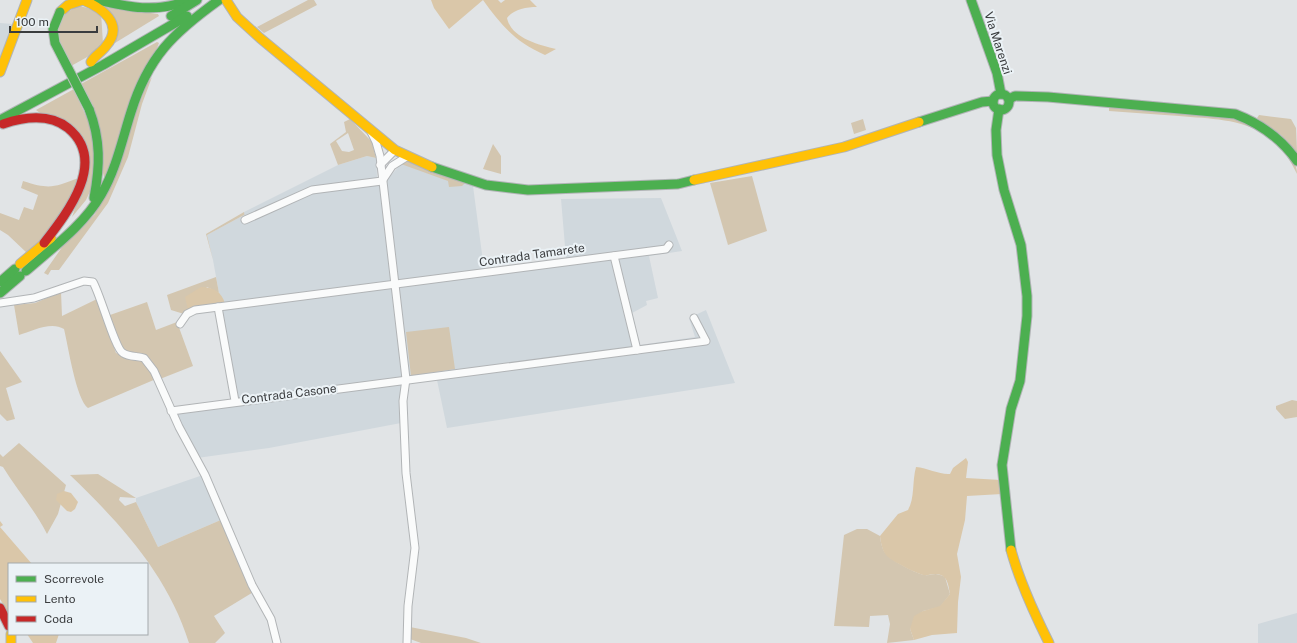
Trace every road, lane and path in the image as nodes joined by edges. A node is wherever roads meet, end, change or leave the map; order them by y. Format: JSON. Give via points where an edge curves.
{"nodes":[{"id":1,"x":27,"y":0,"type":"edge"},
{"id":2,"x":83,"y":0,"type":"edge"},
{"id":3,"x":98,"y":0,"type":"edge"},
{"id":4,"x":187,"y":0,"type":"edge"},
{"id":5,"x":197,"y":0,"type":"edge"},
{"id":6,"x":211,"y":0,"type":"edge"},
{"id":7,"x":219,"y":0,"type":"edge"},
{"id":8,"x":971,"y":0,"type":"edge"},
{"id":9,"x":229,"y":4,"type":"edge"},
{"id":10,"x":91,"y":62,"type":"junction"},
{"id":11,"x":0,"y":72,"type":"edge"},
{"id":12,"x":1001,"y":94,"type":"junction"},
{"id":13,"x":1009,"y":99,"type":"junction"},
{"id":14,"x":993,"y":101,"type":"junction"},
{"id":15,"x":999,"y":110,"type":"junction"},
{"id":16,"x":0,"y":111,"type":"edge"},
{"id":17,"x":0,"y":120,"type":"edge"},
{"id":18,"x":0,"y":125,"type":"edge"},
{"id":19,"x":371,"y":132,"type":"junction"},
{"id":20,"x":395,"y":150,"type":"junction"},
{"id":21,"x":408,"y":156,"type":"junction"},
{"id":22,"x":1297,"y":161,"type":"edge"},
{"id":23,"x":380,"y":165,"type":"junction"},
{"id":24,"x":392,"y":166,"type":"junction"},
{"id":25,"x":382,"y":181,"type":"junction"},
{"id":26,"x":96,"y":187,"type":"junction"},
{"id":27,"x":91,"y":208,"type":"junction"},
{"id":28,"x":245,"y":220,"type":"dead end"},
{"id":29,"x":44,"y":243,"type":"junction"},
{"id":30,"x":669,"y":245,"type":"dead end"},
{"id":31,"x":614,"y":256,"type":"junction"},
{"id":32,"x":20,"y":270,"type":"junction"},
{"id":33,"x":0,"y":282,"type":"edge"},
{"id":34,"x":395,"y":286,"type":"junction"},
{"id":35,"x":0,"y":293,"type":"edge"},
{"id":36,"x":0,"y":303,"type":"edge"},
{"id":37,"x":218,"y":307,"type":"junction"},
{"id":38,"x":694,"y":318,"type":"dead end"},
{"id":39,"x":180,"y":324,"type":"dead end"},
{"id":40,"x":637,"y":350,"type":"junction"},
{"id":41,"x":406,"y":380,"type":"junction"},
{"id":42,"x":235,"y":401,"type":"junction"},
{"id":43,"x":171,"y":411,"type":"junction"},
{"id":44,"x":0,"y":608,"type":"edge"},
{"id":45,"x":8,"y":624,"type":"edge"},
{"id":46,"x":277,"y":643,"type":"edge"},
{"id":47,"x":407,"y":643,"type":"edge"},
{"id":48,"x":1048,"y":643,"type":"edge"}],
"edges":[{"from":1,"to":11,"type":"main road"},
{"from":2,"to":10,"type":"main road","via":[[105,11],[112,28],[109,44],[93,56]]},
{"from":2,"to":26,"type":"main road","bridge":true,"via":[[68,5],[60,12],[53,29],[55,43],[99,134],[100,168]]},
{"from":3,"to":4,"type":"main road","via":[[151,10]]},
{"from":5,"to":10,"type":"main road"},
{"from":6,"to":17,"type":"main road","via":[[103,65]]},
{"from":7,"to":27,"type":"main road","via":[[179,30],[151,64],[139,89],[111,174]]},
{"from":8,"to":12,"type":"main road","name":"Via Marenzi","via":[[997,73]]},
{"from":9,"to":19,"type":"main road","via":[[244,24]]},
{"from":10,"to":16,"type":"main road"},
{"from":12,"to":13,"type":"main road"},
{"from":12,"to":14,"type":"main road"},
{"from":13,"to":15,"type":"main road","via":[[1006,108]]},
{"from":13,"to":22,"type":"main road","via":[[1015,96],[1048,97],[1235,114],[1271,133],[1285,144]]},
{"from":14,"to":15,"type":"main road"},
{"from":14,"to":21,"type":"main road","via":[[982,102],[844,147],[678,184],[528,190],[502,188],[439,170]]},
{"from":15,"to":48,"type":"main road","via":[[996,130],[997,155],[1004,190],[1021,245],[1027,296],[1020,381],[1011,409],[1002,465],[1007,523],[1017,573]]},
{"from":18,"to":29,"type":"main road","via":[[26,118],[51,119],[72,130],[84,148],[85,166],[80,187],[64,218]]},
{"from":19,"to":20,"type":"main road"},
{"from":19,"to":23,"type":"street","via":[[376,142]]},
{"from":20,"to":21,"type":"main road"},
{"from":20,"to":23,"type":"street"},
{"from":20,"to":24,"type":"street"},
{"from":21,"to":24,"type":"street"},
{"from":23,"to":25,"type":"street"},
{"from":24,"to":25,"type":"street"},
{"from":25,"to":28,"type":"street","via":[[312,190]]},
{"from":25,"to":34,"type":"street"},
{"from":26,"to":27,"type":"main road"},
{"from":26,"to":29,"type":"main road","via":[[71,223]]},
{"from":27,"to":32,"type":"main road","via":[[59,242]]},
{"from":29,"to":32,"type":"main road"},
{"from":30,"to":31,"type":"street","name":"Contrada Tamarete","via":[[666,249]]},
{"from":31,"to":34,"type":"street","name":"Contrada Tamarete"},
{"from":31,"to":40,"type":"street"},
{"from":32,"to":33,"type":"main road"},
{"from":32,"to":35,"type":"main road"},
{"from":34,"to":37,"type":"street","name":"Contrada Tamarete"},
{"from":34,"to":41,"type":"street"},
{"from":36,"to":43,"type":"street","via":[[34,298],[84,281],[93,282],[118,349],[127,355],[144,358],[150,362]]},
{"from":37,"to":39,"type":"street","name":"Contrada Tamarete","via":[[195,310],[187,314]]},
{"from":37,"to":42,"type":"street"},
{"from":38,"to":40,"type":"street","name":"Contrada Casone","via":[[706,341]]},
{"from":40,"to":41,"type":"street","name":"Contrada Casone"},
{"from":41,"to":42,"type":"street","name":"Contrada Casone"},
{"from":41,"to":47,"type":"street","via":[[406,473],[415,548],[408,606]]},
{"from":42,"to":43,"type":"street","name":"Contrada Casone"},
{"from":43,"to":46,"type":"street","via":[[205,475],[252,585],[271,619]]},
{"from":44,"to":45,"type":"main road"}]}
